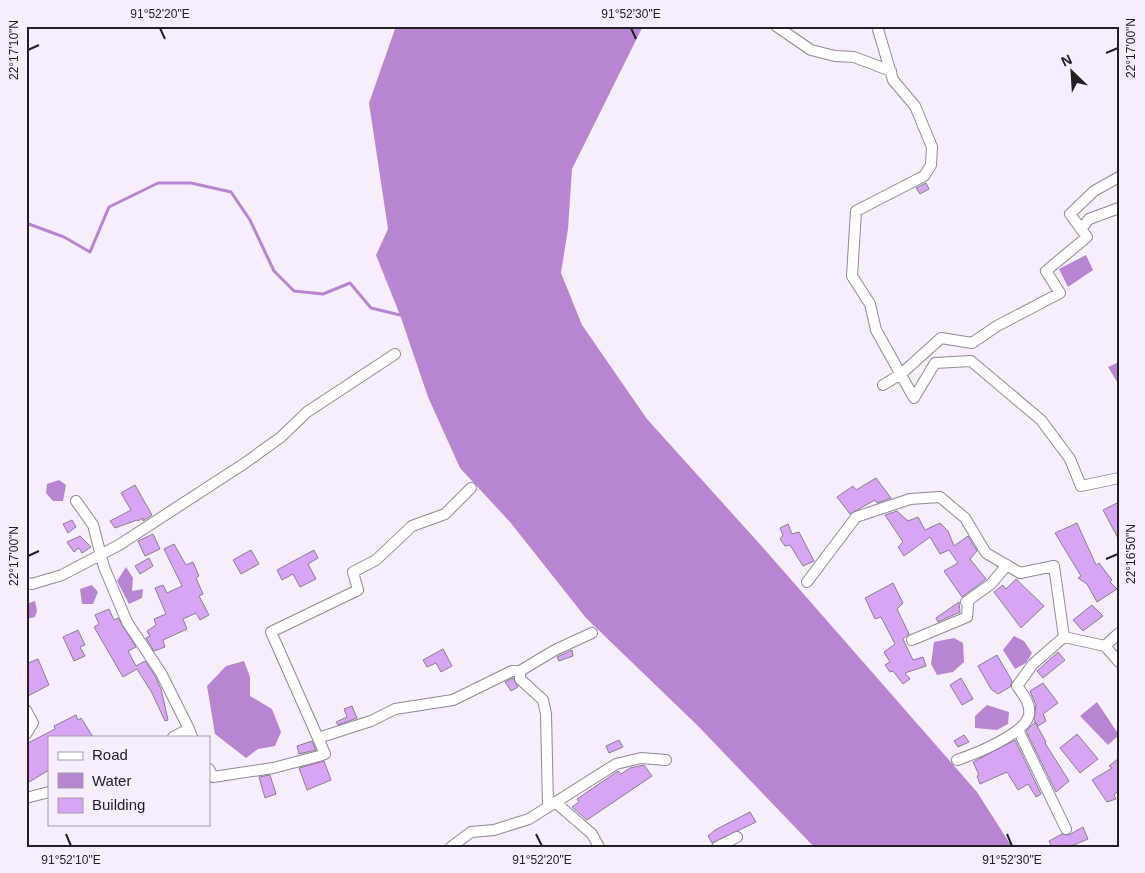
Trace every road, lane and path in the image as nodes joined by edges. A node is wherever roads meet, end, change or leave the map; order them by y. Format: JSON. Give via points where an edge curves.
{"nodes":[{"id":1,"x":776,"y":26,"type":"edge"},
{"id":2,"x":877,"y":26,"type":"edge"},
{"id":3,"x":890,"y":71,"type":"junction"},
{"id":4,"x":1119,"y":177,"type":"edge"},
{"id":5,"x":1119,"y":208,"type":"edge"},
{"id":6,"x":1081,"y":229,"type":"junction"},
{"id":7,"x":395,"y":354,"type":"dead end"},
{"id":8,"x":902,"y":374,"type":"junction"},
{"id":9,"x":883,"y":385,"type":"dead end"},
{"id":10,"x":1119,"y":478,"type":"edge"},
{"id":11,"x":471,"y":488,"type":"dead end"},
{"id":12,"x":76,"y":501,"type":"dead end"},
{"id":13,"x":101,"y":555,"type":"junction"},
{"id":14,"x":1007,"y":565,"type":"junction"},
{"id":15,"x":807,"y":582,"type":"dead end"},
{"id":16,"x":26,"y":583,"type":"edge"},
{"id":17,"x":592,"y":633,"type":"dead end"},
{"id":18,"x":1119,"y":633,"type":"edge"},
{"id":19,"x":1064,"y":637,"type":"junction"},
{"id":20,"x":912,"y":640,"type":"dead end"},
{"id":21,"x":1105,"y":646,"type":"junction"},
{"id":22,"x":1119,"y":662,"type":"edge"},
{"id":23,"x":520,"y":671,"type":"junction"},
{"id":24,"x":26,"y":710,"type":"edge"},
{"id":25,"x":1018,"y":730,"type":"junction"},
{"id":26,"x":191,"y":733,"type":"edge"},
{"id":27,"x":26,"y":734,"type":"edge"},
{"id":28,"x":178,"y":736,"type":"edge"},
{"id":29,"x":318,"y":738,"type":"junction"},
{"id":30,"x":666,"y":760,"type":"dead end"},
{"id":31,"x":958,"y":760,"type":"dead end"},
{"id":32,"x":210,"y":771,"type":"edge"},
{"id":33,"x":48,"y":792,"type":"edge"},
{"id":34,"x":26,"y":798,"type":"edge"},
{"id":35,"x":552,"y":804,"type":"junction"},
{"id":36,"x":1066,"y":829,"type":"dead end"},
{"id":37,"x":737,"y":837,"type":"dead end"},
{"id":38,"x":451,"y":847,"type":"edge"},
{"id":39,"x":599,"y":847,"type":"edge"},
{"id":40,"x":717,"y":847,"type":"edge"}],
"edges":[{"from":1,"to":3,"type":"street","via":[[811,50],[854,57]]},
{"from":2,"to":3,"type":"street"},
{"from":3,"to":8,"type":"street","via":[[918,114],[932,147],[930,165],[924,176],[856,211],[852,276],[870,304],[876,330]]},
{"from":4,"to":6,"type":"street","via":[[1094,191],[1070,214]]},
{"from":5,"to":6,"type":"street","via":[[1089,219]]},
{"from":6,"to":8,"type":"street","via":[[1087,238],[1046,271],[1060,293],[972,343],[941,338]]},
{"from":7,"to":13,"type":"street","via":[[307,412],[282,437],[245,463]]},
{"from":8,"to":9,"type":"street"},
{"from":8,"to":10,"type":"street","via":[[914,398],[935,363],[971,362],[1041,420],[1070,459],[1081,486]]},
{"from":11,"to":29,"type":"street","via":[[445,514],[412,526],[376,560],[353,572],[358,590],[271,632]]},
{"from":12,"to":13,"type":"street","via":[[93,525]]},
{"from":13,"to":16,"type":"street","via":[[62,575]]},
{"from":13,"to":26,"type":"street","via":[[127,622],[161,673]]},
{"from":14,"to":15,"type":"street","via":[[986,553],[965,518],[940,497],[910,499],[856,517]]},
{"from":14,"to":19,"type":"street","via":[[1020,573],[1054,566]]},
{"from":14,"to":20,"type":"street","via":[[991,584],[966,602],[967,617]]},
{"from":17,"to":23,"type":"street"},
{"from":18,"to":21,"type":"street"},
{"from":19,"to":21,"type":"street"},
{"from":19,"to":25,"type":"street","via":[[1033,664],[1017,686],[1026,698],[1029,715]]},
{"from":21,"to":22,"type":"street"},
{"from":23,"to":29,"type":"street","via":[[512,671],[453,700],[395,710]]},
{"from":23,"to":35,"type":"street","via":[[520,679],[543,700]]},
{"from":24,"to":27,"type":"street","via":[[33,722]]},
{"from":25,"to":31,"type":"street"},
{"from":25,"to":36,"type":"street"},
{"from":26,"to":28,"type":"street"},
{"from":29,"to":32,"type":"street","via":[[326,754],[239,774],[213,777]]},
{"from":30,"to":35,"type":"street","via":[[641,758],[616,764]]},
{"from":33,"to":34,"type":"street"},
{"from":35,"to":38,"type":"street","via":[[529,819],[494,830],[471,832]]},
{"from":35,"to":39,"type":"street","via":[[592,834]]},
{"from":37,"to":40,"type":"street"}]}
